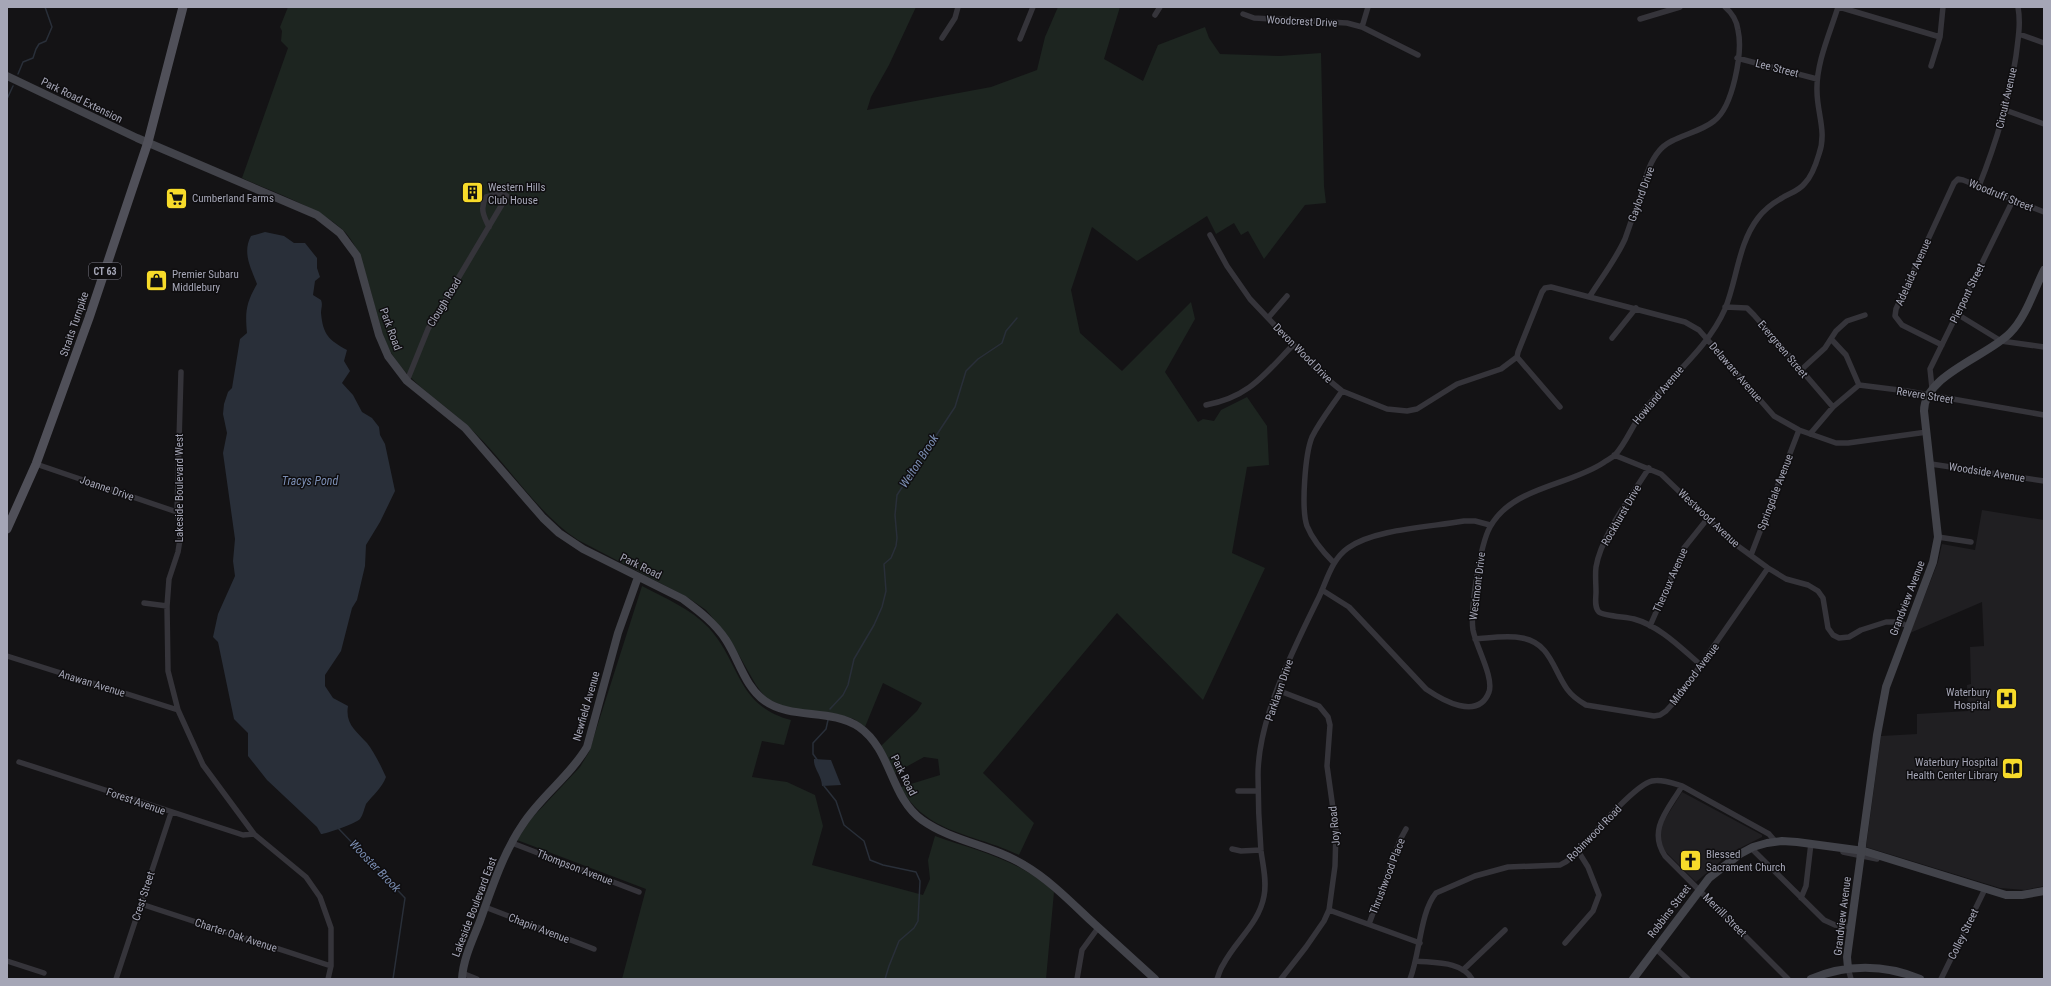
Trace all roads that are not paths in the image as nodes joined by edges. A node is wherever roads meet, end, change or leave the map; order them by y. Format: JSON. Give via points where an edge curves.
{"nodes":[{"id":1,"x":183,"y":7,"type":"edge"},
{"id":2,"x":958,"y":7,"type":"edge"},
{"id":3,"x":1033,"y":7,"type":"edge"},
{"id":4,"x":1160,"y":7,"type":"edge"},
{"id":5,"x":1368,"y":7,"type":"edge"},
{"id":6,"x":1680,"y":7,"type":"edge"},
{"id":7,"x":1725,"y":7,"type":"edge"},
{"id":8,"x":1839,"y":7,"type":"edge"},
{"id":9,"x":1943,"y":7,"type":"edge"},
{"id":10,"x":2018,"y":7,"type":"edge"},
{"id":11,"x":1243,"y":14,"type":"dead end"},
{"id":12,"x":1155,"y":15,"type":"dead end"},
{"id":13,"x":1640,"y":20,"type":"dead end"},
{"id":14,"x":1362,"y":27,"type":"junction"},
{"id":15,"x":2019,"y":34,"type":"junction"},
{"id":16,"x":1940,"y":37,"type":"junction"},
{"id":17,"x":942,"y":38,"type":"dead end"},
{"id":18,"x":1020,"y":39,"type":"dead end"},
{"id":19,"x":2044,"y":43,"type":"edge"},
{"id":20,"x":1418,"y":55,"type":"dead end"},
{"id":21,"x":1738,"y":58,"type":"junction"},
{"id":22,"x":1931,"y":66,"type":"dead end"},
{"id":23,"x":7,"y":76,"type":"edge"},
{"id":24,"x":1817,"y":79,"type":"junction"},
{"id":25,"x":2005,"y":110,"type":"junction"},
{"id":26,"x":2044,"y":124,"type":"edge"},
{"id":27,"x":148,"y":142,"type":"junction"},
{"id":28,"x":1958,"y":179,"type":"joint"},
{"id":29,"x":1979,"y":186,"type":"junction"},
{"id":30,"x":2013,"y":200,"type":"junction"},
{"id":31,"x":2044,"y":212,"type":"edge"},
{"id":32,"x":489,"y":226,"type":"junction"},
{"id":33,"x":1210,"y":235,"type":"dead end"},
{"id":34,"x":2044,"y":270,"type":"edge"},
{"id":35,"x":2041,"y":282,"type":"edge"},
{"id":36,"x":1287,"y":296,"type":"dead end"},
{"id":37,"x":1590,"y":296,"type":"junction"},
{"id":38,"x":1725,"y":307,"type":"junction"},
{"id":39,"x":1636,"y":308,"type":"junction"},
{"id":40,"x":1957,"y":314,"type":"junction"},
{"id":41,"x":1864,"y":315,"type":"dead end"},
{"id":42,"x":1268,"y":318,"type":"junction"},
{"id":43,"x":1612,"y":338,"type":"dead end"},
{"id":44,"x":1707,"y":339,"type":"junction"},
{"id":45,"x":1832,"y":340,"type":"junction"},
{"id":46,"x":2001,"y":341,"type":"junction"},
{"id":47,"x":1293,"y":345,"type":"junction"},
{"id":48,"x":1942,"y":345,"type":"junction"},
{"id":49,"x":2044,"y":347,"type":"edge"},
{"id":50,"x":1517,"y":357,"type":"junction"},
{"id":51,"x":1801,"y":370,"type":"junction"},
{"id":52,"x":181,"y":372,"type":"dead end"},
{"id":53,"x":407,"y":381,"type":"junction"},
{"id":54,"x":1859,"y":385,"type":"junction"},
{"id":55,"x":1342,"y":391,"type":"junction"},
{"id":56,"x":1930,"y":392,"type":"junction"},
{"id":57,"x":1206,"y":405,"type":"dead end"},
{"id":58,"x":1560,"y":407,"type":"dead end"},
{"id":59,"x":1833,"y":407,"type":"junction"},
{"id":60,"x":2044,"y":415,"type":"edge"},
{"id":61,"x":1799,"y":430,"type":"junction"},
{"id":62,"x":1926,"y":432,"type":"junction"},
{"id":63,"x":1810,"y":434,"type":"junction"},
{"id":64,"x":1614,"y":455,"type":"junction"},
{"id":65,"x":36,"y":464,"type":"junction"},
{"id":66,"x":1931,"y":464,"type":"junction"},
{"id":67,"x":1649,"y":468,"type":"junction"},
{"id":68,"x":2044,"y":481,"type":"edge"},
{"id":69,"x":178,"y":512,"type":"junction"},
{"id":70,"x":1708,"y":518,"type":"junction"},
{"id":71,"x":1490,"y":525,"type":"junction"},
{"id":72,"x":7,"y":529,"type":"edge"},
{"id":73,"x":1938,"y":537,"type":"junction"},
{"id":74,"x":1971,"y":542,"type":"dead end"},
{"id":75,"x":1751,"y":555,"type":"junction"},
{"id":76,"x":1334,"y":563,"type":"junction"},
{"id":77,"x":1768,"y":568,"type":"junction"},
{"id":78,"x":638,"y":577,"type":"junction"},
{"id":79,"x":1322,"y":590,"type":"junction"},
{"id":80,"x":144,"y":603,"type":"dead end"},
{"id":81,"x":167,"y":606,"type":"junction"},
{"id":82,"x":1650,"y":626,"type":"junction"},
{"id":83,"x":1908,"y":626,"type":"junction"},
{"id":84,"x":1475,"y":639,"type":"junction"},
{"id":85,"x":7,"y":656,"type":"edge"},
{"id":86,"x":1702,"y":666,"type":"junction"},
{"id":87,"x":1277,"y":690,"type":"junction"},
{"id":88,"x":178,"y":710,"type":"junction"},
{"id":89,"x":19,"y":762,"type":"dead end"},
{"id":90,"x":1682,"y":786,"type":"junction"},
{"id":91,"x":1238,"y":791,"type":"dead end"},
{"id":92,"x":1258,"y":791,"type":"junction"},
{"id":93,"x":171,"y":812,"type":"junction"},
{"id":94,"x":1406,"y":829,"type":"dead end"},
{"id":95,"x":254,"y":834,"type":"junction"},
{"id":96,"x":1776,"y":842,"type":"junction"},
{"id":97,"x":512,"y":843,"type":"junction"},
{"id":98,"x":1815,"y":844,"type":"junction"},
{"id":99,"x":1751,"y":848,"type":"junction"},
{"id":100,"x":1232,"y":849,"type":"dead end"},
{"id":101,"x":1261,"y":850,"type":"junction"},
{"id":102,"x":1578,"y":851,"type":"junction"},
{"id":103,"x":1861,"y":854,"type":"junction"},
{"id":104,"x":1952,"y":878,"type":"junction"},
{"id":105,"x":1985,"y":889,"type":"junction"},
{"id":106,"x":1699,"y":890,"type":"junction"},
{"id":107,"x":2044,"y":891,"type":"edge"},
{"id":108,"x":639,"y":892,"type":"dead end"},
{"id":109,"x":1801,"y":898,"type":"junction"},
{"id":110,"x":141,"y":904,"type":"junction"},
{"id":111,"x":485,"y":907,"type":"junction"},
{"id":112,"x":1329,"y":910,"type":"junction"},
{"id":113,"x":1369,"y":924,"type":"junction"},
{"id":114,"x":1851,"y":926,"type":"junction"},
{"id":115,"x":1098,"y":928,"type":"junction"},
{"id":116,"x":1505,"y":930,"type":"dead end"},
{"id":117,"x":1420,"y":943,"type":"junction"},
{"id":118,"x":1565,"y":943,"type":"dead end"},
{"id":119,"x":1655,"y":948,"type":"junction"},
{"id":120,"x":594,"y":949,"type":"dead end"},
{"id":121,"x":7,"y":961,"type":"edge"},
{"id":122,"x":1416,"y":961,"type":"junction"},
{"id":123,"x":331,"y":966,"type":"junction"},
{"id":124,"x":1848,"y":968,"type":"junction"},
{"id":125,"x":1463,"y":970,"type":"junction"},
{"id":126,"x":44,"y":973,"type":"dead end"},
{"id":127,"x":462,"y":976,"type":"edge"},
{"id":128,"x":116,"y":979,"type":"edge"},
{"id":129,"x":328,"y":979,"type":"edge"},
{"id":130,"x":477,"y":979,"type":"edge"},
{"id":131,"x":1078,"y":979,"type":"edge"},
{"id":132,"x":1155,"y":979,"type":"edge"},
{"id":133,"x":1217,"y":979,"type":"edge"},
{"id":134,"x":1281,"y":979,"type":"edge"},
{"id":135,"x":1410,"y":979,"type":"edge"},
{"id":136,"x":1472,"y":979,"type":"edge"},
{"id":137,"x":1633,"y":979,"type":"edge"},
{"id":138,"x":1688,"y":979,"type":"edge"},
{"id":139,"x":1788,"y":979,"type":"edge"},
{"id":140,"x":1811,"y":979,"type":"edge"},
{"id":141,"x":1851,"y":979,"type":"edge"},
{"id":142,"x":1920,"y":979,"type":"edge"},
{"id":143,"x":1941,"y":979,"type":"edge"}],
"edges":[{"from":1,"to":27,"type":"main road","name":"Straits Turnpike","number":"CT 63"},
{"from":2,"to":17,"type":"street","via":[[955,18]]},
{"from":3,"to":18,"type":"street"},
{"from":4,"to":12,"type":"street"},
{"from":5,"to":14,"type":"street"},
{"from":6,"to":13,"type":"street"},
{"from":7,"to":21,"type":"street","name":"Gaylord Drive","via":[[1734,18],[1738,30]]},
{"from":8,"to":16,"type":"street"},
{"from":8,"to":24,"type":"street","name":"Howland Avenue"},
{"from":9,"to":16,"type":"street"},
{"from":10,"to":15,"type":"street","name":"Circuit Avenue"},
{"from":11,"to":14,"type":"street","name":"Woodcrest Drive","via":[[1254,18],[1340,23]]},
{"from":14,"to":20,"type":"street","name":"Woodcrest Drive"},
{"from":15,"to":19,"type":"street"},
{"from":15,"to":25,"type":"street","name":"Circuit Avenue"},
{"from":16,"to":22,"type":"street"},
{"from":21,"to":24,"type":"street","name":"Lee Street"},
{"from":21,"to":37,"type":"street","name":"Gaylord Drive","via":[[1732,91],[1725,110],[1703,129],[1674,140],[1659,151],[1649,168],[1624,240]]},
{"from":23,"to":27,"type":"main road","name":"Park Road Extension"},
{"from":24,"to":38,"type":"street","name":"Howland Avenue","via":[[1816,93],[1823,139],[1819,154],[1806,183],[1776,202],[1758,218],[1737,266]]},
{"from":25,"to":26,"type":"street"},
{"from":25,"to":29,"type":"street","name":"Circuit Avenue"},
{"from":27,"to":53,"type":"main road","name":"Park Road","via":[[316,215],[340,233],[357,256],[379,335],[388,356]]},
{"from":27,"to":65,"type":"main road","name":"Straits Turnpike","number":"CT 63","via":[[89,318]]},
{"from":28,"to":29,"type":"street","name":"Woodruff Street"},
{"from":28,"to":48,"type":"street","name":"Adelaide Avenue","via":[[1951,188],[1918,258],[1895,316],[1902,325]]},
{"from":29,"to":30,"type":"street","name":"Woodruff Street"},
{"from":30,"to":31,"type":"street","name":"Woodruff Street"},
{"from":30,"to":40,"type":"street","name":"Pierpont Street"},
{"from":32,"to":32,"type":"street","name":"Clough Road","via":[[482,213],[482,205],[486,197],[501,193],[507,196]]},
{"from":32,"to":53,"type":"street","name":"Clough Road","via":[[428,329]]},
{"from":33,"to":42,"type":"street","name":"Devon Wood Drive","via":[[1238,283]]},
{"from":34,"to":35,"type":"main road"},
{"from":35,"to":46,"type":"main road","via":[[2019,321]]},
{"from":36,"to":42,"type":"street"},
{"from":37,"to":39,"type":"street","name":"Delaware Avenue"},
{"from":37,"to":50,"type":"street","name":"Delaware Avenue","via":[[1551,287],[1545,288]]},
{"from":38,"to":44,"type":"street","name":"Howland Avenue"},
{"from":38,"to":51,"type":"street","name":"Evergreen Street","via":[[1747,308]]},
{"from":39,"to":43,"type":"street"},
{"from":39,"to":44,"type":"street","name":"Delaware Avenue","via":[[1685,322],[1699,330]]},
{"from":40,"to":46,"type":"street"},
{"from":40,"to":48,"type":"street","name":"Pierpont Street"},
{"from":41,"to":45,"type":"street","via":[[1848,320],[1836,331]]},
{"from":42,"to":47,"type":"street","name":"Devon Wood Drive"},
{"from":44,"to":61,"type":"street","name":"Delaware Avenue","via":[[1774,416]]},
{"from":44,"to":64,"type":"street","name":"Howland Avenue","via":[[1645,408]]},
{"from":45,"to":51,"type":"street"},
{"from":45,"to":54,"type":"street","via":[[1846,355]]},
{"from":46,"to":49,"type":"street"},
{"from":46,"to":56,"type":"main road","via":[[1940,380]]},
{"from":47,"to":55,"type":"street","name":"Devon Wood Drive"},
{"from":47,"to":57,"type":"street","via":[[1248,389],[1224,402]]},
{"from":48,"to":56,"type":"street","name":"Pierpont Street","via":[[1930,370]]},
{"from":50,"to":55,"type":"street","name":"Devon Wood Drive","via":[[1500,369],[1457,384],[1416,409],[1407,411],[1387,409]]},
{"from":50,"to":58,"type":"street"},
{"from":51,"to":59,"type":"street","name":"Evergreen Street"},
{"from":52,"to":69,"type":"street","name":"Lakeside Boulevard West"},
{"from":53,"to":78,"type":"main road","name":"Park Road","via":[[465,428],[559,533],[583,550]]},
{"from":54,"to":56,"type":"street","name":"Revere Street"},
{"from":54,"to":59,"type":"street"},
{"from":55,"to":76,"type":"street","via":[[1312,436],[1306,459],[1307,525],[1317,545]]},
{"from":56,"to":60,"type":"street","name":"Revere Street"},
{"from":56,"to":62,"type":"main road","name":"Grandview Avenue","via":[[1924,408]]},
{"from":59,"to":63,"type":"street"},
{"from":61,"to":63,"type":"street","name":"Delaware Avenue"},
{"from":61,"to":75,"type":"street","name":"Springdale Avenue"},
{"from":62,"to":63,"type":"street","name":"Delaware Avenue","via":[[1848,443],[1827,441]]},
{"from":62,"to":66,"type":"main road","name":"Grandview Avenue"},
{"from":64,"to":67,"type":"street","name":"Westwood Avenue"},
{"from":64,"to":71,"type":"street","name":"Westmont Drive","via":[[1588,472],[1524,496],[1509,505]]},
{"from":65,"to":69,"type":"street","name":"Joanne Drive"},
{"from":65,"to":72,"type":"main road","name":"Straits Turnpike","number":"CT 63"},
{"from":66,"to":68,"type":"street","name":"Woodside Avenue"},
{"from":66,"to":73,"type":"main road","name":"Grandview Avenue"},
{"from":67,"to":70,"type":"street","name":"Westwood Avenue","via":[[1661,474]]},
{"from":67,"to":82,"type":"street","name":"Rockhurst Drive","via":[[1606,538],[1600,553],[1596,568],[1596,606],[1598,612],[1603,615],[1617,615]]},
{"from":69,"to":81,"type":"street","name":"Lakeside Boulevard West","via":[[180,539],[169,579]]},
{"from":70,"to":75,"type":"street","name":"Westwood Avenue","via":[[1731,541]]},
{"from":70,"to":82,"type":"street","name":"Theroux Avenue","via":[[1684,548]]},
{"from":71,"to":76,"type":"street","name":"Parklawn Drive","via":[[1464,521],[1374,536],[1346,549]]},
{"from":71,"to":84,"type":"street","name":"Westmont Drive","via":[[1481,549],[1478,567],[1473,618]]},
{"from":73,"to":74,"type":"street"},
{"from":73,"to":83,"type":"main road","name":"Grandview Avenue","via":[[1933,562]]},
{"from":75,"to":77,"type":"street","name":"Westwood Avenue"},
{"from":76,"to":79,"type":"street","name":"Parklawn Drive"},
{"from":77,"to":83,"type":"street","name":"Westwood Avenue","via":[[1786,579],[1808,584],[1818,591],[1823,598],[1828,628],[1839,638],[1849,637],[1886,622],[1898,622]]},
{"from":77,"to":86,"type":"street","name":"Midwood Avenue"},
{"from":78,"to":97,"type":"main road","name":"Newfield Avenue","via":[[618,633],[587,747],[579,760],[523,823]]},
{"from":78,"to":115,"type":"main road","name":"Park Road","via":[[683,600],[708,619],[727,642],[752,689],[766,701],[786,709],[834,716],[860,728],[874,742],[904,800],[919,817],[950,835],[1001,853],[1025,865],[1059,891]]},
{"from":79,"to":84,"type":"street","name":"Westmont Drive","via":[[1349,607],[1426,690],[1453,705],[1466,707],[1478,704],[1486,698],[1489,691],[1491,682]]},
{"from":79,"to":87,"type":"street","name":"Parklawn Drive"},
{"from":80,"to":81,"type":"street"},
{"from":81,"to":88,"type":"street","name":"Lakeside Boulevard West","via":[[168,671]]},
{"from":82,"to":86,"type":"street"},
{"from":83,"to":103,"type":"main road","name":"Grandview Avenue","bridge":true,"via":[[1886,686]]},
{"from":84,"to":86,"type":"street","name":"Midwood Avenue","via":[[1522,638],[1533,642],[1549,654],[1567,690],[1586,705],[1654,716],[1660,716],[1666,711]]},
{"from":85,"to":88,"type":"street","name":"Anawan Avenue"},
{"from":87,"to":92,"type":"street","name":"Parklawn Drive","via":[[1259,758]]},
{"from":87,"to":112,"type":"street","name":"Joy Road","via":[[1319,706],[1328,717],[1330,725],[1326,766],[1336,846]]},
{"from":88,"to":95,"type":"street","name":"Lakeside Boulevard West","via":[[203,766]]},
{"from":89,"to":93,"type":"street","name":"Forest Avenue"},
{"from":90,"to":96,"type":"street","name":"Robinwood Road","via":[[1769,834]]},
{"from":90,"to":102,"type":"street","name":"Robinwood Road","via":[[1658,780],[1641,786]]},
{"from":90,"to":106,"type":"street","name":"Merrill Street","via":[[1664,815],[1657,838],[1665,856]]},
{"from":91,"to":92,"type":"street"},
{"from":92,"to":101,"type":"street","name":"Parklawn Drive"},
{"from":93,"to":95,"type":"street","name":"Forest Avenue","via":[[243,835]]},
{"from":93,"to":110,"type":"street","name":"Crest Street"},
{"from":94,"to":113,"type":"street","name":"Thrushwood Place"},
{"from":95,"to":123,"type":"street","name":"Lakeside Boulevard West","via":[[306,877],[320,897],[331,928]]},
{"from":96,"to":98,"type":"main road","name":"Robbins Street"},
{"from":96,"to":99,"type":"main road","name":"Robbins Street"},
{"from":97,"to":108,"type":"street","name":"Thompson Avenue"},
{"from":97,"to":111,"type":"main road","name":"Lakeside Boulevard East"},
{"from":98,"to":103,"type":"street","name":"Robbins Street","via":[[1823,849]]},
{"from":98,"to":104,"type":"main road","name":"Robbins Street","via":[[1870,852]]},
{"from":98,"to":109,"type":"street"},
{"from":99,"to":106,"type":"main road","name":"Robbins Street","via":[[1720,868]]},
{"from":99,"to":109,"type":"street"},
{"from":100,"to":101,"type":"street"},
{"from":101,"to":133,"type":"street","name":"Parklawn Drive","via":[[1265,881],[1261,908],[1223,965]]},
{"from":102,"to":117,"type":"street","name":"Robinwood Road","via":[[1568,862],[1560,865],[1508,867],[1471,878],[1436,893],[1427,909]]},
{"from":102,"to":118,"type":"street","via":[[1583,856],[1599,895],[1593,910]]},
{"from":103,"to":104,"type":"street","name":"Robbins Street","via":[[1944,880]]},
{"from":103,"to":114,"type":"main road","name":"Grandview Avenue"},
{"from":104,"to":105,"type":"main road","name":"Robbins Street"},
{"from":105,"to":107,"type":"main road","name":"Robbins Street","via":[[2014,896]]},
{"from":105,"to":143,"type":"street","name":"Colley Street"},
{"from":106,"to":119,"type":"main road","name":"Robbins Street"},
{"from":106,"to":139,"type":"street","name":"Merrill Street"},
{"from":109,"to":114,"type":"street","via":[[1824,920],[1835,925]]},
{"from":110,"to":123,"type":"street","name":"Charter Oak Avenue"},
{"from":110,"to":128,"type":"street","name":"Crest Street"},
{"from":111,"to":120,"type":"street","name":"Chapin Avenue"},
{"from":111,"to":127,"type":"main road","name":"Lakeside Boulevard East","via":[[467,954]]},
{"from":112,"to":113,"type":"street"},
{"from":112,"to":134,"type":"street","name":"Joy Road","via":[[1306,947]]},
{"from":113,"to":117,"type":"street"},
{"from":114,"to":124,"type":"main road","name":"Grandview Avenue"},
{"from":115,"to":131,"type":"street","via":[[1082,950]]},
{"from":115,"to":132,"type":"main road","name":"Park Road"},
{"from":116,"to":125,"type":"street"},
{"from":117,"to":122,"type":"street","name":"Robinwood Road"},
{"from":119,"to":137,"type":"main road","name":"Robbins Street"},
{"from":119,"to":138,"type":"street"},
{"from":121,"to":126,"type":"street"},
{"from":122,"to":125,"type":"street","via":[[1454,966]]},
{"from":122,"to":135,"type":"street","name":"Robinwood Road"},
{"from":123,"to":129,"type":"street","name":"Lakeside Boulevard West"},
{"from":124,"to":140,"type":"main road"},
{"from":124,"to":141,"type":"street","name":"Grandview Avenue"},
{"from":124,"to":142,"type":"main road","via":[[1893,970]]},
{"from":125,"to":136,"type":"street"},
{"from":127,"to":130,"type":"street"}]}
